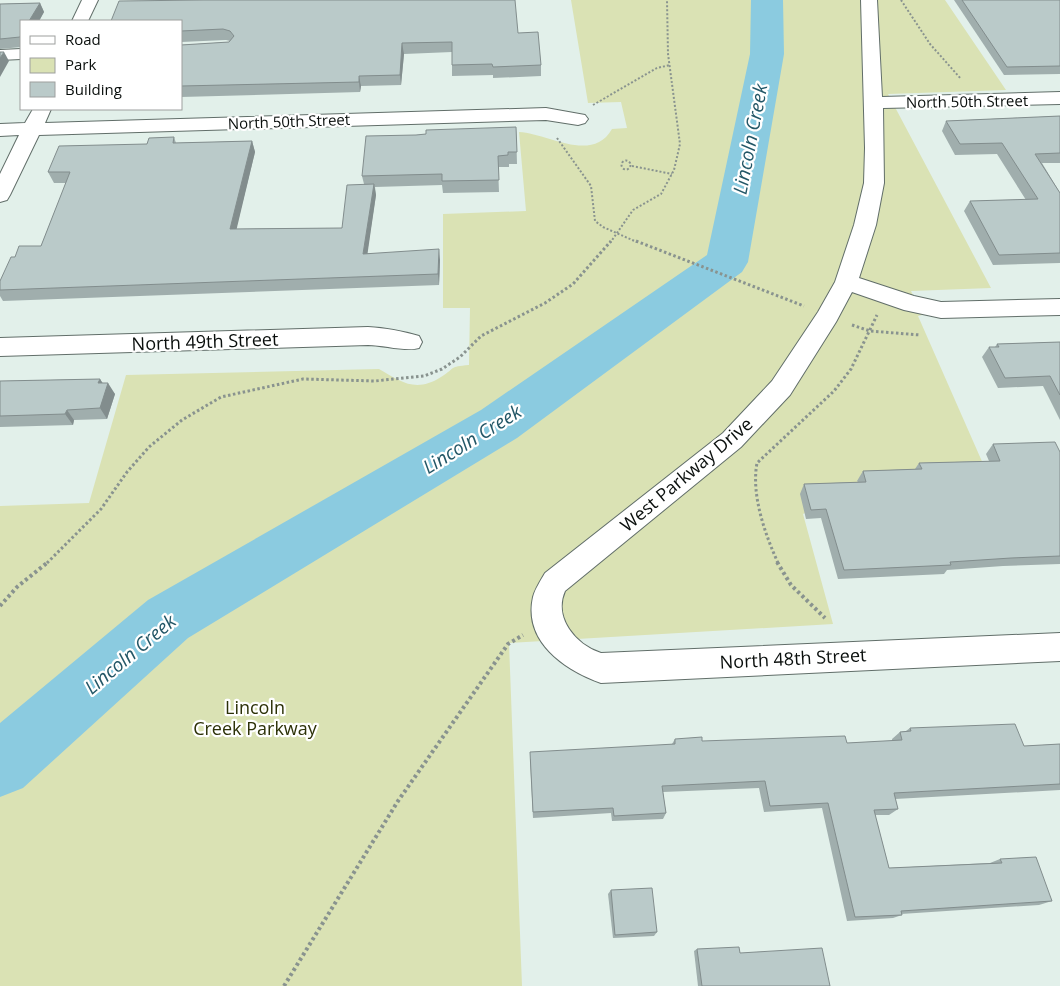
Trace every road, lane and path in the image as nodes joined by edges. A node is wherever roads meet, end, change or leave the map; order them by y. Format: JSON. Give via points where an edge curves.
{"nodes":[{"id":1,"x":90,"y":0,"type":"edge"},
{"id":2,"x":667,"y":0,"type":"edge"},
{"id":3,"x":869,"y":0,"type":"edge"},
{"id":4,"x":901,"y":0,"type":"edge"},
{"id":5,"x":80,"y":20,"type":"edge"},
{"id":6,"x":20,"y":54,"type":"edge"},
{"id":7,"x":0,"y":55,"type":"edge"},
{"id":8,"x":670,"y":65,"type":"junction"},
{"id":9,"x":964,"y":81,"type":"dead end"},
{"id":10,"x":1060,"y":98,"type":"edge"},
{"id":11,"x":874,"y":103,"type":"junction"},
{"id":12,"x":41,"y":110,"type":"edge"},
{"id":13,"x":582,"y":112,"type":"joint"},
{"id":14,"x":32,"y":128,"type":"junction"},
{"id":15,"x":0,"y":130,"type":"edge"},
{"id":16,"x":553,"y":135,"type":"dead end"},
{"id":17,"x":632,"y":166,"type":"dead end"},
{"id":18,"x":672,"y":174,"type":"junction"},
{"id":19,"x":0,"y":195,"type":"edge"},
{"id":20,"x":618,"y":234,"type":"junction"},
{"id":21,"x":846,"y":282,"type":"junction"},
{"id":22,"x":1060,"y":307,"type":"edge"},
{"id":23,"x":810,"y":308,"type":"dead end"},
{"id":24,"x":877,"y":314,"type":"dead end"},
{"id":25,"x":849,"y":324,"type":"dead end"},
{"id":26,"x":870,"y":331,"type":"junction"},
{"id":27,"x":920,"y":335,"type":"dead end"},
{"id":28,"x":410,"y":342,"type":"dead end"},
{"id":29,"x":0,"y":347,"type":"edge"},
{"id":30,"x":0,"y":606,"type":"edge"},
{"id":31,"x":825,"y":618,"type":"dead end"},
{"id":32,"x":549,"y":619,"type":"junction"},
{"id":33,"x":1060,"y":647,"type":"edge"},
{"id":34,"x":284,"y":986,"type":"edge"}],
"edges":[{"from":1,"to":5,"type":"street"},
{"from":2,"to":8,"type":"path"},
{"from":3,"to":11,"type":"street","name":"West Parkway Drive"},
{"from":4,"to":9,"type":"path","via":[[930,44]]},
{"from":6,"to":7,"type":"street"},
{"from":8,"to":13,"type":"path","via":[[657,68]]},
{"from":8,"to":18,"type":"path","via":[[680,144]]},
{"from":10,"to":11,"type":"street","name":"North 50th Street"},
{"from":11,"to":21,"type":"street","name":"West Parkway Drive","via":[[874,182],[865,225]]},
{"from":12,"to":14,"type":"street"},
{"from":13,"to":14,"type":"street","name":"North 50th Street"},
{"from":14,"to":15,"type":"street","name":"North 50th Street"},
{"from":14,"to":19,"type":"street"},
{"from":16,"to":20,"type":"path","via":[[560,140],[591,186],[595,221]]},
{"from":17,"to":18,"type":"path"},
{"from":18,"to":20,"type":"path","via":[[660,194],[624,220]]},
{"from":20,"to":23,"type":"path"},
{"from":20,"to":30,"type":"path","via":[[573,284],[481,336],[442,369],[424,376],[375,381],[303,380],[266,386],[221,397],[182,420],[149,447],[101,509]]},
{"from":21,"to":22,"type":"street","via":[[941,310]]},
{"from":21,"to":32,"type":"street","name":"West Parkway Drive","via":[[781,388],[732,440],[555,582],[546,600]]},
{"from":24,"to":26,"type":"path"},
{"from":25,"to":26,"type":"path"},
{"from":26,"to":27,"type":"path"},
{"from":26,"to":31,"type":"path","via":[[851,369],[834,391],[757,463],[754,470],[759,503],[786,579]]},
{"from":28,"to":29,"type":"street","name":"North 49th Street","via":[[368,336]]},
{"from":32,"to":33,"type":"street","name":"North 48th Street","via":[[566,651],[586,665],[601,668]]},
{"from":32,"to":34,"type":"path","via":[[508,644],[493,663],[398,801]]}]}
